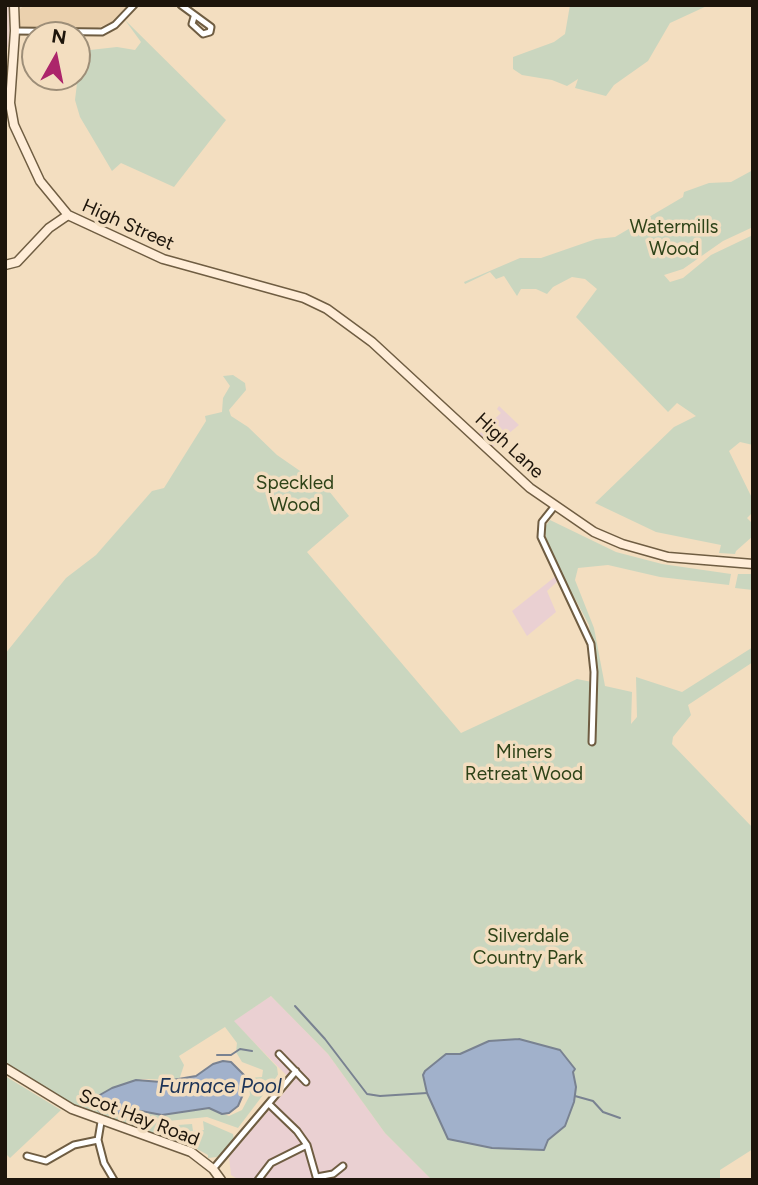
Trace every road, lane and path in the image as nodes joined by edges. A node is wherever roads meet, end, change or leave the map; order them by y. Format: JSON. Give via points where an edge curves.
{"nodes":[{"id":1,"x":14,"y":5,"type":"edge"},
{"id":2,"x":134,"y":5,"type":"edge"},
{"id":3,"x":181,"y":5,"type":"edge"},
{"id":4,"x":194,"y":17,"type":"dead end"},
{"id":5,"x":15,"y":31,"type":"junction"},
{"id":6,"x":68,"y":215,"type":"junction"},
{"id":7,"x":5,"y":265,"type":"edge"},
{"id":8,"x":233,"y":279,"type":"joint"},
{"id":9,"x":554,"y":507,"type":"junction"},
{"id":10,"x":753,"y":564,"type":"edge"},
{"id":11,"x":592,"y":742,"type":"dead end"},
{"id":12,"x":279,"y":1054,"type":"dead end"},
{"id":13,"x":5,"y":1068,"type":"edge"},
{"id":14,"x":296,"y":1071,"type":"junction"},
{"id":15,"x":306,"y":1082,"type":"dead end"},
{"id":16,"x":270,"y":1105,"type":"junction"},
{"id":17,"x":101,"y":1122,"type":"junction"},
{"id":18,"x":98,"y":1140,"type":"junction"},
{"id":19,"x":307,"y":1145,"type":"junction"},
{"id":20,"x":27,"y":1156,"type":"dead end"},
{"id":21,"x":343,"y":1166,"type":"dead end"},
{"id":22,"x":213,"y":1169,"type":"junction"},
{"id":23,"x":317,"y":1178,"type":"edge"},
{"id":24,"x":114,"y":1180,"type":"edge"},
{"id":25,"x":221,"y":1180,"type":"edge"},
{"id":26,"x":258,"y":1180,"type":"edge"}],
"edges":[{"from":1,"to":5,"type":"main road","name":"High Street"},
{"from":2,"to":5,"type":"street","via":[[102,32]]},
{"from":3,"to":4,"type":"street"},
{"from":5,"to":6,"type":"main road","name":"High Street","via":[[10,72],[14,125],[40,181]]},
{"from":6,"to":7,"type":"main road","via":[[17,261]]},
{"from":6,"to":8,"type":"main road","name":"High Street","via":[[163,259]]},
{"from":8,"to":9,"type":"main road","name":"High Lane","via":[[304,298],[341,318]]},
{"from":9,"to":10,"type":"main road","name":"High Lane","via":[[594,532],[640,550],[684,560]]},
{"from":9,"to":11,"type":"street","via":[[542,522],[541,537],[591,644]]},
{"from":12,"to":14,"type":"street"},
{"from":13,"to":17,"type":"main road","name":"Scot Hay Road","via":[[53,1100]]},
{"from":14,"to":15,"type":"street"},
{"from":14,"to":16,"type":"street"},
{"from":16,"to":19,"type":"street"},
{"from":16,"to":22,"type":"street"},
{"from":17,"to":18,"type":"street"},
{"from":17,"to":22,"type":"main road","name":"Scot Hay Road","via":[[185,1150]]},
{"from":18,"to":20,"type":"street","via":[[74,1145],[46,1161]]},
{"from":18,"to":24,"type":"street"},
{"from":19,"to":23,"type":"street"},
{"from":19,"to":26,"type":"street","via":[[271,1163]]},
{"from":21,"to":23,"type":"street"},
{"from":22,"to":25,"type":"main road","name":"Scot Hay Road"}]}
